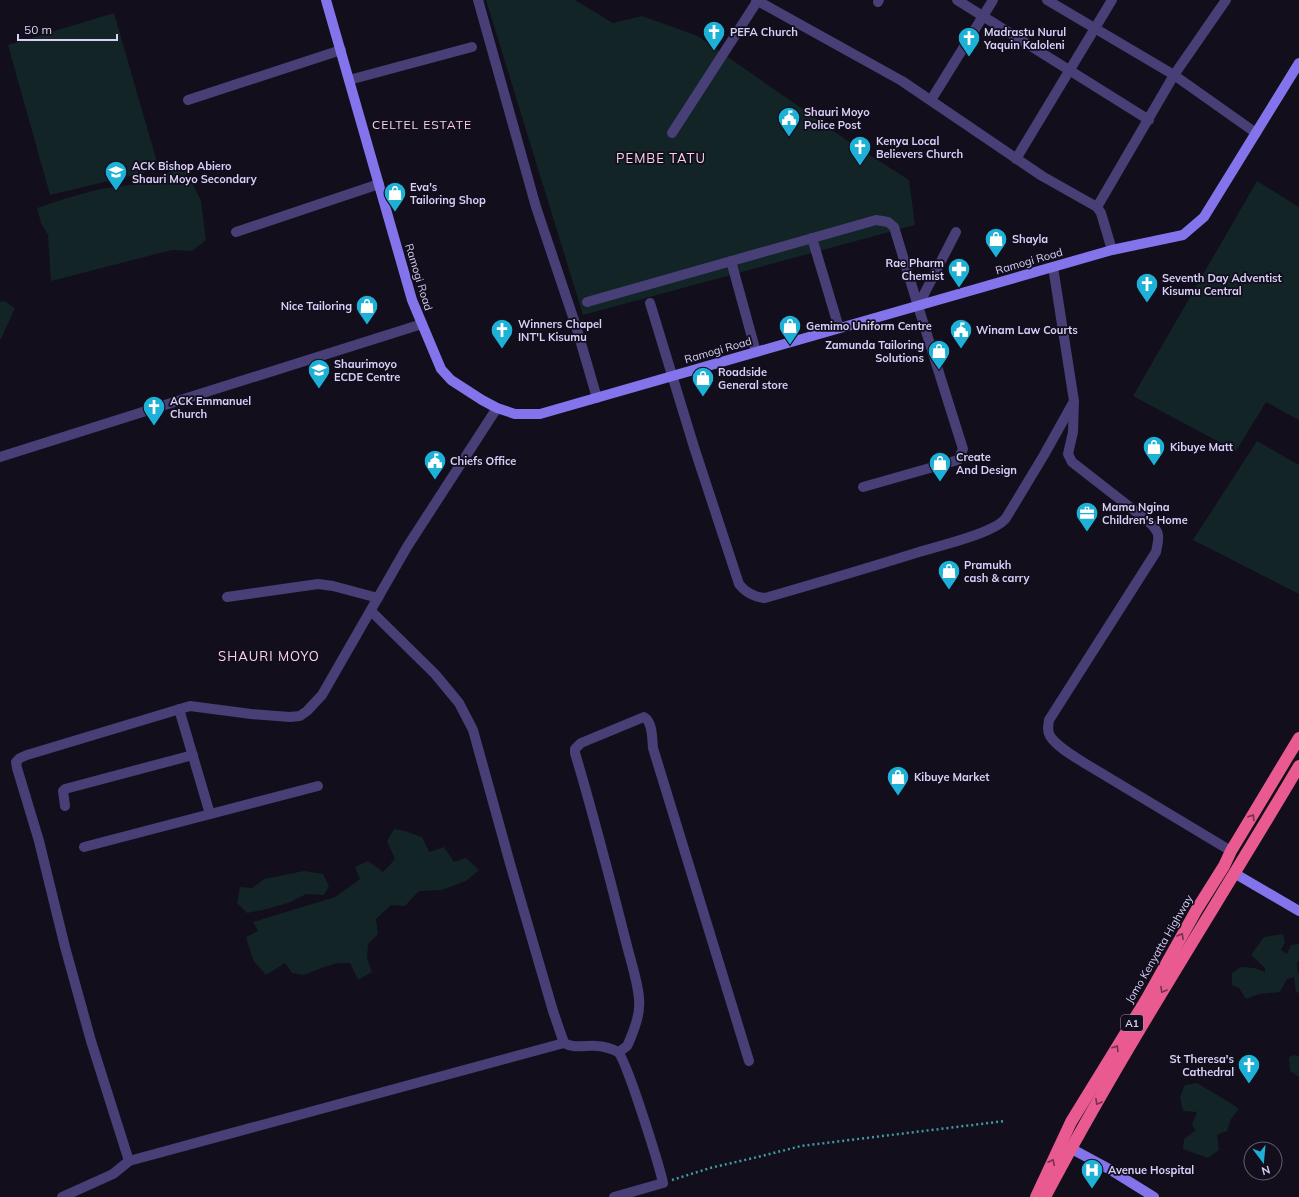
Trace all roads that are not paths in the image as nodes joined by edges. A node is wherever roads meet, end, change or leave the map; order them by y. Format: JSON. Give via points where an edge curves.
{"nodes":[{"id":1,"x":326,"y":0,"type":"edge"},
{"id":2,"x":478,"y":0,"type":"edge"},
{"id":3,"x":757,"y":0,"type":"edge"},
{"id":4,"x":956,"y":0,"type":"edge"},
{"id":5,"x":993,"y":0,"type":"edge"},
{"id":6,"x":1048,"y":0,"type":"edge"},
{"id":7,"x":1112,"y":0,"type":"edge"},
{"id":8,"x":1226,"y":0,"type":"edge"},
{"id":9,"x":984,"y":16,"type":"junction"},
{"id":10,"x":1094,"y":28,"type":"junction"},
{"id":11,"x":472,"y":47,"type":"dead end"},
{"id":12,"x":341,"y":50,"type":"junction"},
{"id":13,"x":1299,"y":63,"type":"edge"},
{"id":14,"x":1069,"y":70,"type":"junction"},
{"id":15,"x":1174,"y":75,"type":"junction"},
{"id":16,"x":349,"y":80,"type":"junction"},
{"id":17,"x":188,"y":100,"type":"dead end"},
{"id":18,"x":931,"y":100,"type":"junction"},
{"id":19,"x":1149,"y":120,"type":"junction"},
{"id":20,"x":672,"y":133,"type":"dead end"},
{"id":21,"x":1256,"y":133,"type":"junction"},
{"id":22,"x":1016,"y":159,"type":"junction"},
{"id":23,"x":379,"y":184,"type":"junction"},
{"id":24,"x":1097,"y":206,"type":"junction"},
{"id":25,"x":236,"y":232,"type":"dead end"},
{"id":26,"x":956,"y":232,"type":"dead end"},
{"id":27,"x":812,"y":238,"type":"junction"},
{"id":28,"x":1112,"y":250,"type":"junction"},
{"id":29,"x":731,"y":261,"type":"junction"},
{"id":30,"x":1053,"y":267,"type":"junction"},
{"id":31,"x":587,"y":302,"type":"dead end"},
{"id":32,"x":650,"y":303,"type":"dead end"},
{"id":33,"x":918,"y":306,"type":"junction"},
{"id":34,"x":422,"y":324,"type":"junction"},
{"id":35,"x":839,"y":328,"type":"junction"},
{"id":36,"x":756,"y":352,"type":"junction"},
{"id":37,"x":673,"y":376,"type":"junction"},
{"id":38,"x":597,"y":398,"type":"junction"},
{"id":39,"x":1074,"y":401,"type":"junction"},
{"id":40,"x":497,"y":408,"type":"junction"},
{"id":41,"x":0,"y":457,"type":"edge"},
{"id":42,"x":863,"y":487,"type":"dead end"},
{"id":43,"x":227,"y":597,"type":"dead end"},
{"id":44,"x":378,"y":598,"type":"junction"},
{"id":45,"x":371,"y":611,"type":"junction"},
{"id":46,"x":179,"y":709,"type":"junction"},
{"id":47,"x":1299,"y":738,"type":"edge"},
{"id":48,"x":193,"y":755,"type":"junction"},
{"id":49,"x":1299,"y":766,"type":"edge"},
{"id":50,"x":318,"y":786,"type":"dead end"},
{"id":51,"x":65,"y":806,"type":"dead end"},
{"id":52,"x":210,"y":814,"type":"junction"},
{"id":53,"x":84,"y":847,"type":"dead end"},
{"id":54,"x":1231,"y":851,"type":"junction"},
{"id":55,"x":1224,"y":866,"type":"junction"},
{"id":56,"x":1234,"y":873,"type":"junction"},
{"id":57,"x":1299,"y":911,"type":"edge"},
{"id":58,"x":564,"y":1043,"type":"junction"},
{"id":59,"x":619,"y":1052,"type":"junction"},
{"id":60,"x":749,"y":1061,"type":"dead end"},
{"id":61,"x":1072,"y":1149,"type":"junction"},
{"id":62,"x":130,"y":1161,"type":"junction"},
{"id":63,"x":62,"y":1197,"type":"edge"},
{"id":64,"x":614,"y":1197,"type":"edge"},
{"id":65,"x":1036,"y":1197,"type":"edge"},
{"id":66,"x":1046,"y":1197,"type":"edge"},
{"id":67,"x":1154,"y":1197,"type":"edge"}],
"edges":[{"from":1,"to":12,"type":"street","name":"Ramogi Road"},
{"from":2,"to":38,"type":"street","via":[[536,207]]},
{"from":3,"to":18,"type":"street","via":[[902,81]]},
{"from":3,"to":20,"type":"street"},
{"from":4,"to":9,"type":"street"},
{"from":5,"to":9,"type":"street"},
{"from":6,"to":10,"type":"street"},
{"from":7,"to":10,"type":"street"},
{"from":8,"to":15,"type":"street"},
{"from":9,"to":14,"type":"street"},
{"from":9,"to":18,"type":"street"},
{"from":10,"to":14,"type":"street"},
{"from":10,"to":15,"type":"street"},
{"from":11,"to":16,"type":"street"},
{"from":12,"to":16,"type":"street","name":"Ramogi Road"},
{"from":12,"to":17,"type":"street"},
{"from":13,"to":21,"type":"street","name":"Ramogi Road"},
{"from":14,"to":19,"type":"street"},
{"from":14,"to":22,"type":"street"},
{"from":15,"to":19,"type":"street"},
{"from":15,"to":21,"type":"street"},
{"from":16,"to":23,"type":"street","name":"Ramogi Road"},
{"from":18,"to":22,"type":"street"},
{"from":19,"to":24,"type":"street"},
{"from":21,"to":28,"type":"street","name":"Ramogi Road","via":[[1204,217],[1195,226],[1183,235]]},
{"from":22,"to":24,"type":"street"},
{"from":23,"to":25,"type":"street"},
{"from":23,"to":34,"type":"street","name":"Ramogi Road","via":[[412,300]]},
{"from":24,"to":28,"type":"street"},
{"from":26,"to":33,"type":"street"},
{"from":27,"to":29,"type":"street"},
{"from":27,"to":33,"type":"street","via":[[876,220],[888,222],[894,227]]},
{"from":27,"to":35,"type":"street"},
{"from":28,"to":30,"type":"street","name":"Ramogi Road"},
{"from":29,"to":31,"type":"street"},
{"from":29,"to":36,"type":"street"},
{"from":30,"to":33,"type":"street","name":"Ramogi Road"},
{"from":30,"to":39,"type":"street"},
{"from":32,"to":37,"type":"street"},
{"from":33,"to":35,"type":"street","name":"Ramogi Road"},
{"from":33,"to":42,"type":"street","via":[[963,449],[958,460]]},
{"from":34,"to":40,"type":"street","name":"Ramogi Road","via":[[441,368],[451,380]]},
{"from":34,"to":41,"type":"street"},
{"from":35,"to":36,"type":"street","name":"Ramogi Road"},
{"from":36,"to":37,"type":"street","name":"Ramogi Road"},
{"from":37,"to":38,"type":"street","name":"Ramogi Road"},
{"from":37,"to":39,"type":"street","via":[[739,584],[750,594],[762,598],[955,542],[999,525],[1006,518]]},
{"from":38,"to":40,"type":"street","name":"Ramogi Road","via":[[540,414],[516,414]]},
{"from":39,"to":54,"type":"street","via":[[1073,426],[1068,449],[1072,462],[1149,522],[1159,536],[1156,552],[1049,720],[1047,727],[1050,736],[1086,764]]},
{"from":40,"to":44,"type":"street","via":[[407,547]]},
{"from":43,"to":44,"type":"street","via":[[318,584]]},
{"from":44,"to":45,"type":"street"},
{"from":45,"to":46,"type":"street","via":[[322,695],[300,716],[251,714],[190,706]]},
{"from":45,"to":58,"type":"street","via":[[435,674],[459,703],[473,730]]},
{"from":46,"to":48,"type":"street"},
{"from":46,"to":62,"type":"street","via":[[27,754],[16,762],[91,1041]]},
{"from":54,"to":47,"type":"highway","name":"Jomo Kenyatta Highway","number":"A1","one_way":true},
{"from":48,"to":51,"type":"street","via":[[65,789]]},
{"from":48,"to":52,"type":"street"},
{"from":49,"to":56,"type":"highway","number":"A1"},
{"from":50,"to":52,"type":"street"},
{"from":52,"to":53,"type":"street"},
{"from":54,"to":55,"type":"highway","name":"Jomo Kenyatta Highway","number":"A1"},
{"from":55,"to":56,"type":"street"},
{"from":65,"to":55,"type":"highway","name":"Jomo Kenyatta Highway","number":"A1","one_way":true,"via":[[1072,1122]]},
{"from":56,"to":57,"type":"street"},
{"from":56,"to":61,"type":"highway","number":"A1","one_way":true},
{"from":58,"to":59,"type":"street","via":[[574,1046],[598,1046]]},
{"from":58,"to":62,"type":"street"},
{"from":59,"to":60,"type":"street","via":[[629,1042],[640,1007],[614,892],[575,749],[583,742],[644,717],[650,723],[654,748]]},
{"from":59,"to":64,"type":"street","via":[[633,1085],[663,1183]]},
{"from":61,"to":66,"type":"highway","number":"A1"},
{"from":61,"to":67,"type":"street"},
{"from":62,"to":63,"type":"street","via":[[113,1174]]}]}
